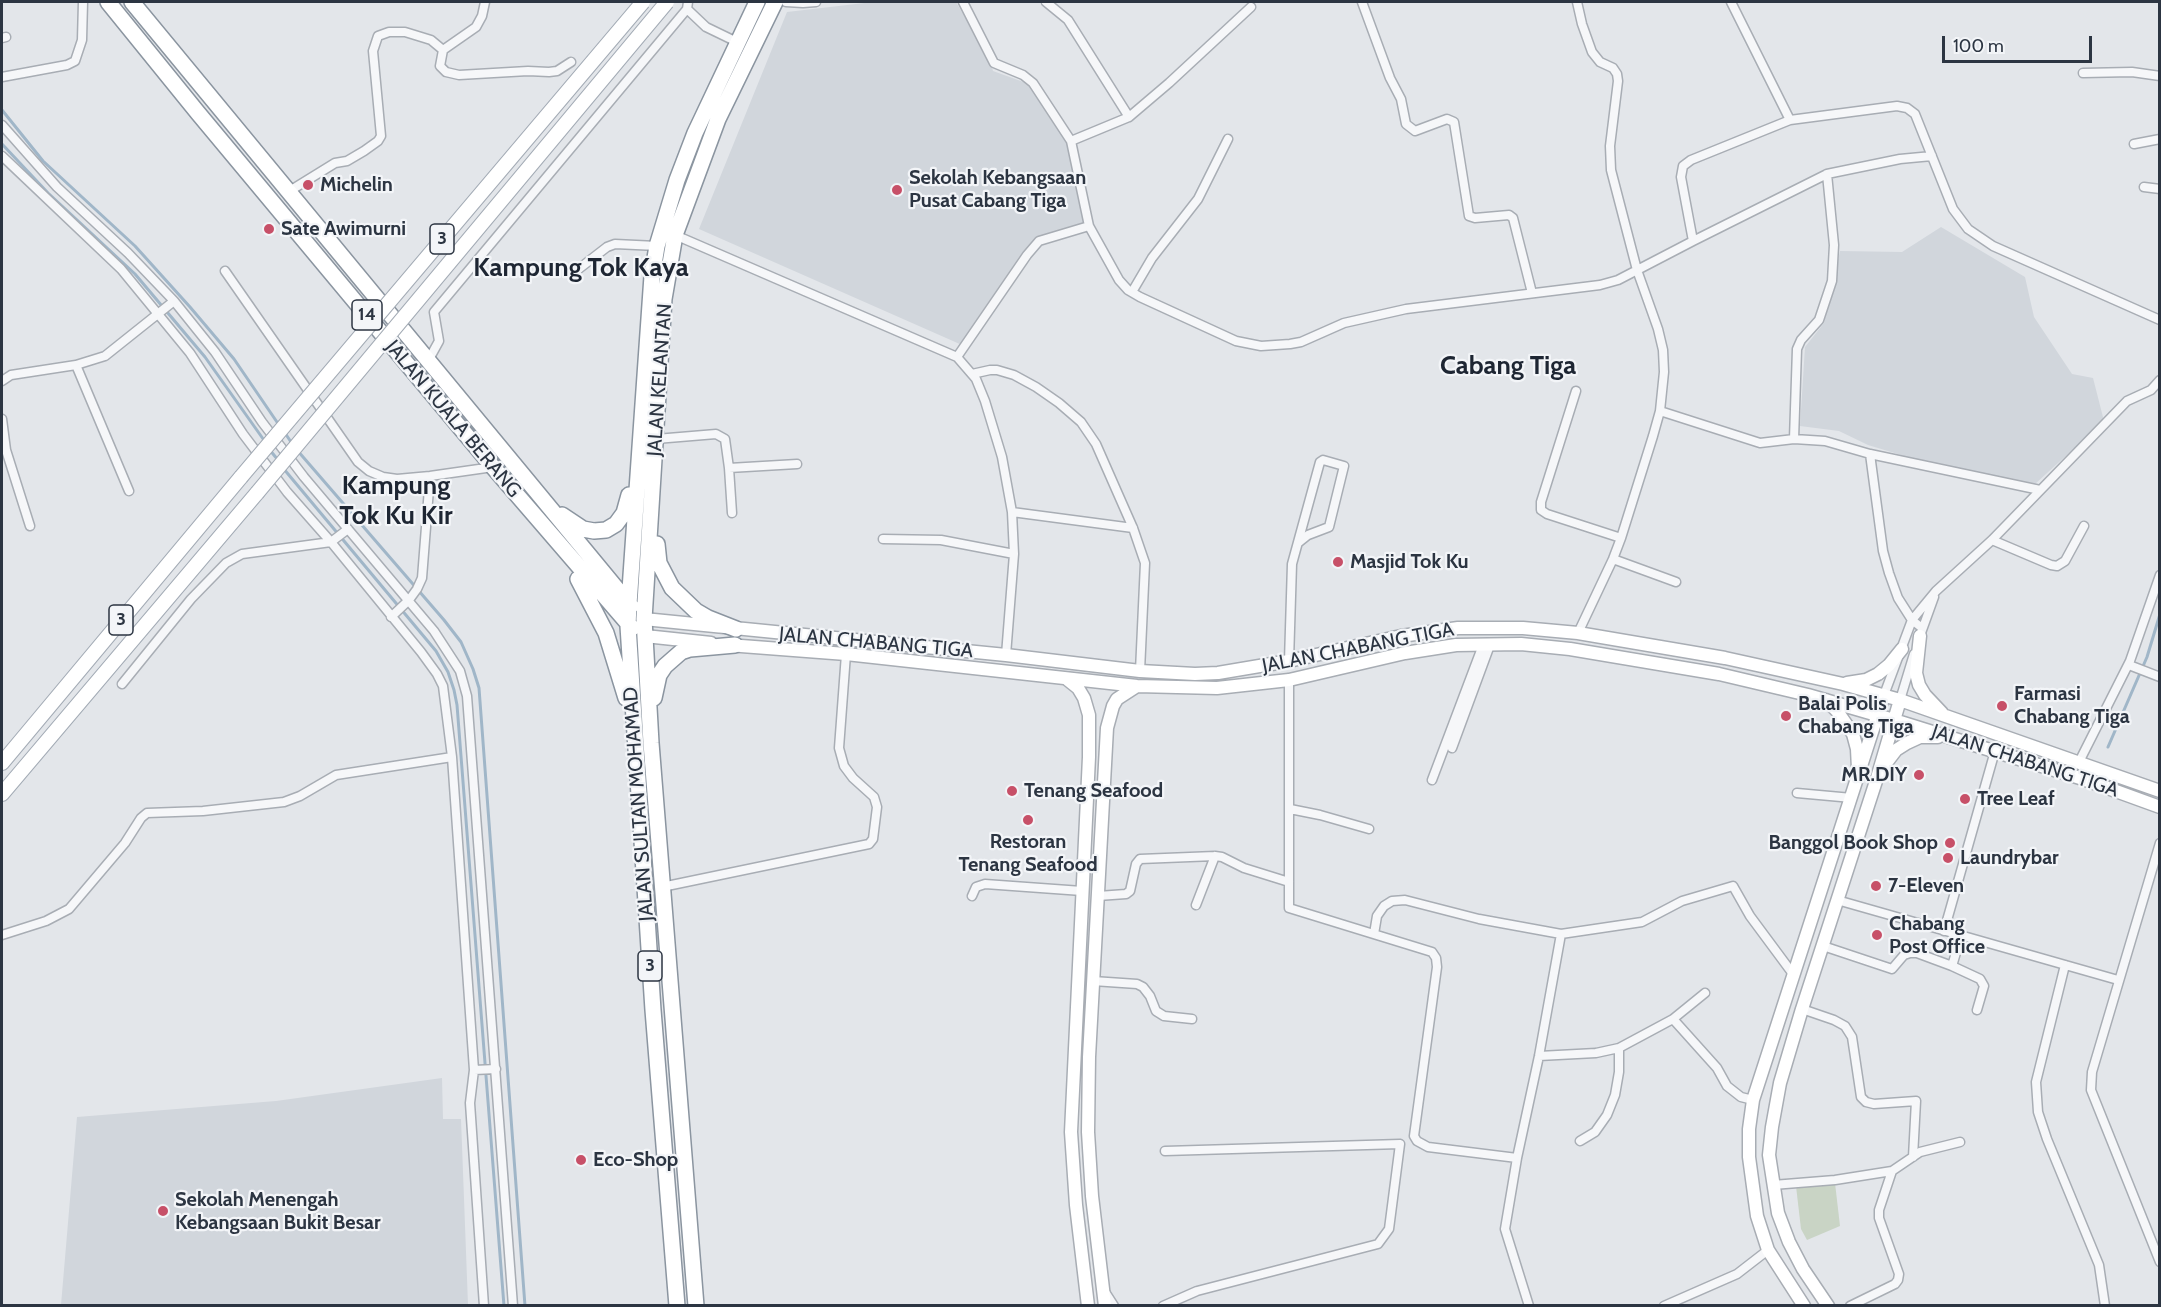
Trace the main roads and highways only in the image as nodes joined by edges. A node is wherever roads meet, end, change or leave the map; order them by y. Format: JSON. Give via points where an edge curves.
{"nodes":[{"id":1,"x":108,"y":2,"type":"edge"},
{"id":2,"x":132,"y":2,"type":"edge"},
{"id":3,"x":643,"y":2,"type":"edge"},
{"id":4,"x":667,"y":2,"type":"edge"},
{"id":5,"x":757,"y":2,"type":"edge"},
{"id":6,"x":775,"y":2,"type":"edge"},
{"id":7,"x":172,"y":50,"type":"junction"},
{"id":8,"x":198,"y":114,"type":"junction"},
{"id":9,"x":638,"y":456,"type":"junction"},
{"id":10,"x":529,"y":484,"type":"junction"},
{"id":11,"x":653,"y":496,"type":"junction"},
{"id":12,"x":561,"y":548,"type":"junction"},
{"id":13,"x":629,"y":604,"type":"junction"},
{"id":14,"x":644,"y":619,"type":"junction"},
{"id":15,"x":628,"y":626,"type":"junction"},
{"id":16,"x":736,"y":629,"type":"junction"},
{"id":17,"x":1921,"y":632,"type":"road end"},
{"id":18,"x":645,"y":636,"type":"junction"},
{"id":19,"x":735,"y":645,"type":"junction"},
{"id":20,"x":1902,"y":650,"type":"road end"},
{"id":21,"x":1066,"y":679,"type":"junction"},
{"id":22,"x":1843,"y":684,"type":"junction"},
{"id":23,"x":1137,"y":686,"type":"junction"},
{"id":24,"x":1884,"y":695,"type":"junction"},
{"id":25,"x":1826,"y":700,"type":"junction"},
{"id":26,"x":1900,"y":700,"type":"junction"},
{"id":27,"x":1879,"y":715,"type":"junction"},
{"id":28,"x":1943,"y":715,"type":"junction"},
{"id":29,"x":1894,"y":720,"type":"junction"},
{"id":30,"x":1951,"y":738,"type":"junction"},
{"id":31,"x":651,"y":742,"type":"junction"},
{"id":32,"x":2,"y":763,"type":"edge"},
{"id":33,"x":637,"y":766,"type":"junction"},
{"id":34,"x":1878,"y":773,"type":"junction"},
{"id":35,"x":1857,"y":782,"type":"junction"},
{"id":36,"x":2160,"y":790,"type":"edge"},
{"id":37,"x":2,"y":794,"type":"edge"},
{"id":38,"x":1086,"y":807,"type":"junction"},
{"id":39,"x":2160,"y":807,"type":"edge"},
{"id":40,"x":1102,"y":808,"type":"junction"},
{"id":41,"x":1088,"y":1304,"type":"edge"},
{"id":42,"x":677,"y":1305,"type":"edge"},
{"id":43,"x":696,"y":1305,"type":"edge"},
{"id":44,"x":1105,"y":1305,"type":"edge"},
{"id":45,"x":1804,"y":1305,"type":"edge"},
{"id":46,"x":1828,"y":1305,"type":"edge"}],
"edges":[{"from":1,"to":8,"type":"highway","name":"JALAN KUALA BERANG","number":"14"},
{"from":2,"to":7,"type":"highway","name":"JALAN KUALA BERANG","number":"14"},
{"from":3,"to":32,"type":"main road","number":"3","bridge":true},
{"from":4,"to":37,"type":"main road","number":"3","bridge":true},
{"from":5,"to":9,"type":"highway","name":"JALAN KELANTAN","number":"3","via":[[695,133],[657,246]]},
{"from":6,"to":11,"type":"highway","name":"JALAN KELANTAN","number":"3","via":[[718,119],[675,236],[664,299]]},
{"from":7,"to":8,"type":"highway","via":[[169,67]]},
{"from":7,"to":10,"type":"highway","name":"JALAN KUALA BERANG","number":"14"},
{"from":8,"to":12,"type":"highway","name":"JALAN KUALA BERANG","number":"14"},
{"from":9,"to":10,"type":"highway","via":[[624,513],[606,530],[583,529],[569,521]]},
{"from":9,"to":13,"type":"highway","name":"JALAN KELANTAN","number":"3"},
{"from":10,"to":13,"type":"highway","name":"JALAN KUALA BERANG","number":"14"},
{"from":11,"to":14,"type":"highway","name":"JALAN KELANTAN","number":"3"},
{"from":11,"to":16,"type":"highway","via":[[659,562],[665,577],[696,611]]},
{"from":12,"to":15,"type":"highway","name":"JALAN KUALA BERANG","number":"14"},
{"from":12,"to":33,"type":"highway","via":[[596,610],[614,654]]},
{"from":13,"to":14,"type":"highway","name":"JALAN KUALA BERANG"},
{"from":13,"to":15,"type":"highway","name":"JALAN KELANTAN","number":"3"},
{"from":14,"to":16,"type":"main road","name":"JALAN CHABANG TIGA"},
{"from":14,"to":18,"type":"highway","name":"JALAN KELANTAN","number":"3"},
{"from":15,"to":18,"type":"highway","name":"JALAN KUALA BERANG","number":"14"},
{"from":15,"to":33,"type":"highway","name":"JALAN SULTAN MOHAMAD","number":"3"},
{"from":16,"to":22,"type":"main road","name":"JALAN CHABANG TIGA","via":[[1195,674],[1289,661],[1401,636],[1458,628],[1523,628],[1578,633],[1725,658]]},
{"from":17,"to":28,"type":"main road","via":[[1916,673],[1919,685]]},
{"from":18,"to":19,"type":"main road","name":"JALAN CHABANG TIGA"},
{"from":18,"to":31,"type":"highway","name":"JALAN SULTAN MOHAMAD","number":"3"},
{"from":19,"to":21,"type":"main road","name":"JALAN CHABANG TIGA"},
{"from":19,"to":31,"type":"highway","via":[[690,649],[664,666],[654,689]]},
{"from":20,"to":22,"type":"main road","via":[[1878,674]]},
{"from":21,"to":23,"type":"main road","name":"JALAN CHABANG TIGA"},
{"from":21,"to":38,"type":"main road","via":[[1078,688],[1089,715]]},
{"from":22,"to":24,"type":"main road","name":"JALAN CHABANG TIGA"},
{"from":23,"to":25,"type":"main road","name":"JALAN CHABANG TIGA","via":[[1217,688],[1289,680],[1456,645],[1521,644],[1719,674]]},
{"from":23,"to":40,"type":"main road","via":[[1117,699],[1110,716]]},
{"from":24,"to":26,"type":"main road","name":"JALAN CHABANG TIGA"},
{"from":24,"to":27,"type":"main road"},
{"from":25,"to":27,"type":"main road","name":"JALAN CHABANG TIGA"},
{"from":25,"to":35,"type":"main road","via":[[1853,734]]},
{"from":26,"to":28,"type":"main road","name":"JALAN CHABANG TIGA"},
{"from":26,"to":29,"type":"main road"},
{"from":27,"to":29,"type":"main road","name":"JALAN CHABANG TIGA"},
{"from":27,"to":35,"type":"main road"},
{"from":28,"to":36,"type":"main road","name":"JALAN CHABANG TIGA"},
{"from":29,"to":30,"type":"main road","name":"JALAN CHABANG TIGA"},
{"from":29,"to":34,"type":"main road"},
{"from":30,"to":34,"type":"main road","via":[[1920,737],[1907,743],[1896,750]]},
{"from":30,"to":39,"type":"main road","name":"JALAN CHABANG TIGA"},
{"from":31,"to":43,"type":"highway","name":"JALAN SULTAN MOHAMAD","number":"3"},
{"from":33,"to":42,"type":"highway","name":"JALAN SULTAN MOHAMAD","number":"3"},
{"from":34,"to":46,"type":"main road","via":[[1780,1083],[1769,1155],[1778,1213],[1789,1242]]},
{"from":35,"to":45,"type":"main road","via":[[1753,1100],[1749,1129],[1757,1216],[1768,1250]]},
{"from":38,"to":40,"type":"main road"},
{"from":38,"to":41,"type":"main road","via":[[1071,1132]]},
{"from":40,"to":44,"type":"main road","via":[[1088,1132]]}]}
